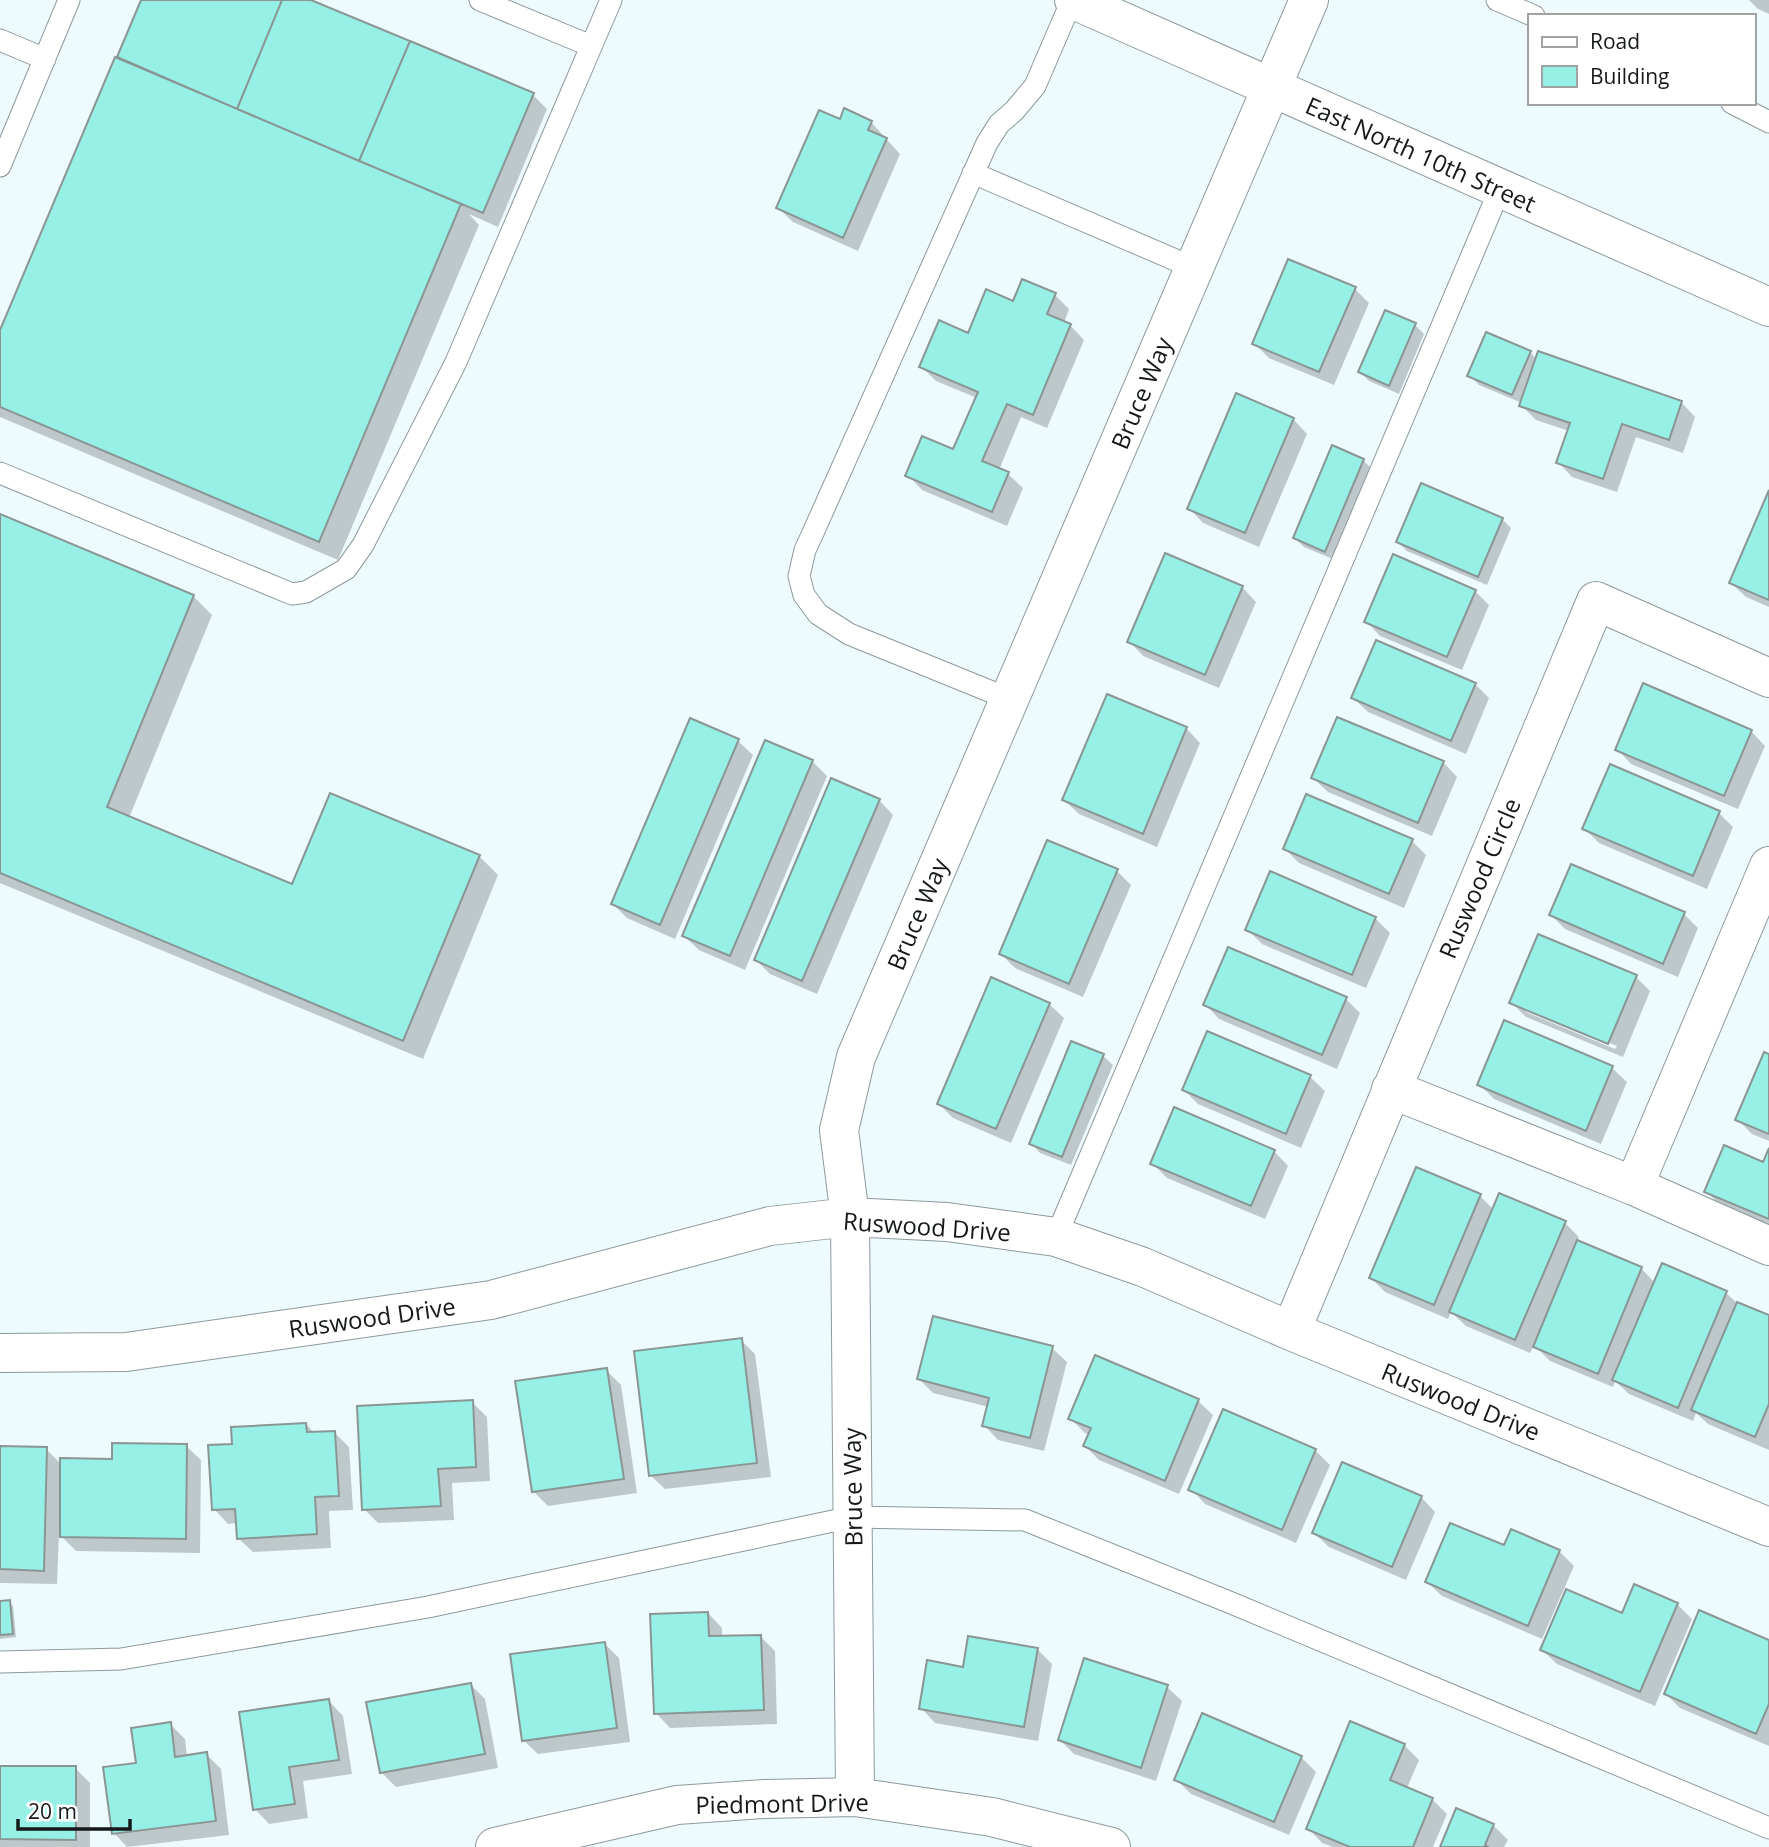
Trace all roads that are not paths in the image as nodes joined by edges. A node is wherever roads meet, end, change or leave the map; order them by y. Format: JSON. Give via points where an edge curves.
{"nodes":[{"id":1,"x":69,"y":0,"type":"edge"},
{"id":2,"x":480,"y":0,"type":"edge"},
{"id":3,"x":611,"y":0,"type":"edge"},
{"id":4,"x":1073,"y":0,"type":"edge"},
{"id":5,"x":1309,"y":0,"type":"edge"},
{"id":6,"x":1497,"y":0,"type":"edge"},
{"id":7,"x":1529,"y":14,"type":"edge"},
{"id":8,"x":0,"y":40,"type":"edge"},
{"id":9,"x":591,"y":46,"type":"junction"},
{"id":10,"x":45,"y":59,"type":"junction"},
{"id":11,"x":1272,"y":88,"type":"junction"},
{"id":12,"x":1736,"y":105,"type":"edge"},
{"id":13,"x":1769,"y":122,"type":"edge"},
{"id":14,"x":2,"y":156,"type":"edge"},
{"id":15,"x":973,"y":173,"type":"junction"},
{"id":16,"x":1500,"y":189,"type":"junction"},
{"id":17,"x":1194,"y":268,"type":"junction"},
{"id":18,"x":1769,"y":307,"type":"edge"},
{"id":19,"x":0,"y":473,"type":"edge"},
{"id":20,"x":1769,"y":678,"type":"edge"},
{"id":21,"x":1009,"y":699,"type":"junction"},
{"id":22,"x":1769,"y":866,"type":"edge"},
{"id":23,"x":1391,"y":1089,"type":"junction"},
{"id":24,"x":1634,"y":1186,"type":"junction"},
{"id":25,"x":850,"y":1217,"type":"junction"},
{"id":26,"x":1056,"y":1237,"type":"junction"},
{"id":27,"x":1769,"y":1246,"type":"edge"},
{"id":28,"x":1291,"y":1331,"type":"junction"},
{"id":29,"x":0,"y":1353,"type":"edge"},
{"id":30,"x":852,"y":1517,"type":"junction"},
{"id":31,"x":1769,"y":1527,"type":"edge"},
{"id":32,"x":0,"y":1662,"type":"edge"},
{"id":33,"x":855,"y":1797,"type":"junction"},
{"id":34,"x":1769,"y":1828,"type":"edge"},
{"id":35,"x":495,"y":1847,"type":"edge"},
{"id":36,"x":1111,"y":1847,"type":"edge"}],
"edges":[{"from":1,"to":10,"type":"lane"},
{"from":2,"to":9,"type":"lane"},
{"from":3,"to":9,"type":"lane"},
{"from":4,"to":11,"type":"street","name":"East North 10th Street"},
{"from":4,"to":15,"type":"lane","via":[[1035,86],[999,124]]},
{"from":5,"to":11,"type":"street","name":"Bruce Way"},
{"from":6,"to":7,"type":"lane"},
{"from":8,"to":10,"type":"lane"},
{"from":9,"to":19,"type":"lane","via":[[456,362],[363,545],[346,569],[306,592],[292,594]]},
{"from":10,"to":14,"type":"lane"},
{"from":11,"to":16,"type":"street","name":"East North 10th Street"},
{"from":11,"to":17,"type":"street","name":"Bruce Way"},
{"from":12,"to":13,"type":"lane"},
{"from":15,"to":17,"type":"lane"},
{"from":15,"to":21,"type":"lane","via":[[805,550],[799,576],[804,595],[818,614],[849,634]]},
{"from":16,"to":18,"type":"street","name":"East North 10th Street"},
{"from":16,"to":26,"type":"lane"},
{"from":17,"to":21,"type":"street","name":"Bruce Way"},
{"from":20,"to":23,"type":"street","name":"Ruswood Circle","via":[[1596,601]]},
{"from":21,"to":25,"type":"street","name":"Bruce Way","via":[[856,1058],[839,1130]]},
{"from":22,"to":24,"type":"street"},
{"from":23,"to":24,"type":"street"},
{"from":23,"to":28,"type":"street","name":"Ruswood Circle"},
{"from":24,"to":27,"type":"street"},
{"from":25,"to":26,"type":"street","name":"Ruswood Drive","via":[[947,1222]]},
{"from":25,"to":29,"type":"street","name":"Ruswood Drive","via":[[770,1226],[491,1300],[126,1352]]},
{"from":25,"to":30,"type":"street","name":"Bruce Way"},
{"from":26,"to":28,"type":"street","name":"Ruswood Drive","via":[[1143,1266]]},
{"from":28,"to":31,"type":"street","name":"Ruswood Drive"},
{"from":30,"to":32,"type":"lane","via":[[415,1610],[121,1659]]},
{"from":30,"to":33,"type":"street","name":"Bruce Way"},
{"from":30,"to":34,"type":"lane","via":[[1025,1520]]},
{"from":33,"to":35,"type":"street","name":"Piedmont Drive","via":[[677,1805]]},
{"from":33,"to":36,"type":"street","name":"Piedmont Drive","via":[[992,1817]]}]}
